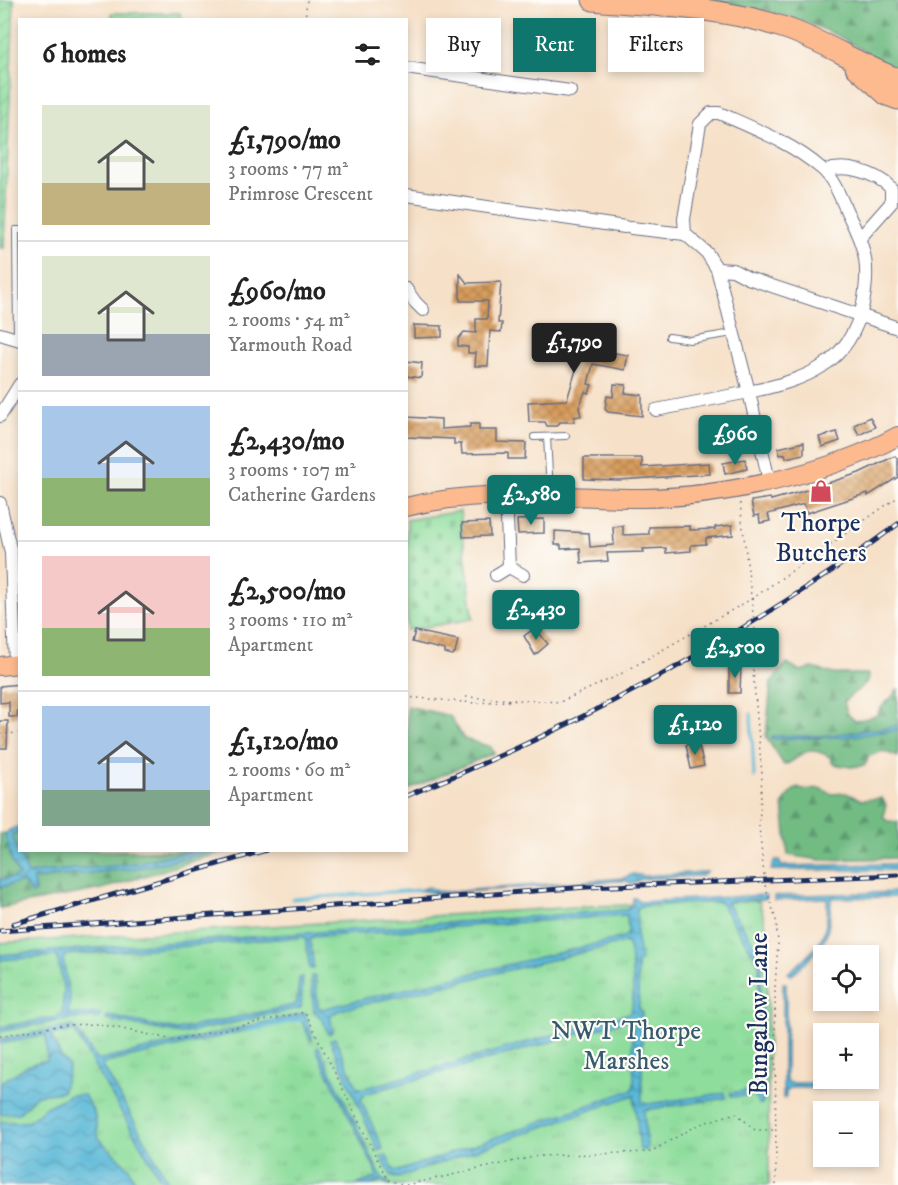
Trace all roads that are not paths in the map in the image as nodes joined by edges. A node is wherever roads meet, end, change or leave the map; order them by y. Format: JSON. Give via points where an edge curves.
{"nodes":[{"id":1,"x":593,"y":0,"type":"edge"},
{"id":2,"x":835,"y":50,"type":"junction"},
{"id":3,"x":408,"y":68,"type":"edge"},
{"id":4,"x":570,"y":91,"type":"dead end"},
{"id":5,"x":896,"y":94,"type":"edge"},
{"id":6,"x":825,"y":171,"type":"junction"},
{"id":7,"x":408,"y":195,"type":"edge"},
{"id":8,"x":18,"y":230,"type":"edge"},
{"id":9,"x":685,"y":234,"type":"junction"},
{"id":10,"x":860,"y":238,"type":"junction"},
{"id":11,"x":717,"y":268,"type":"junction"},
{"id":12,"x":408,"y":293,"type":"edge"},
{"id":13,"x":415,"y":307,"type":"edge"},
{"id":14,"x":860,"y":316,"type":"junction"},
{"id":15,"x":898,"y":328,"type":"edge"},
{"id":16,"x":733,"y":333,"type":"junction"},
{"id":17,"x":0,"y":334,"type":"edge"},
{"id":18,"x":669,"y":337,"type":"dead end"},
{"id":19,"x":18,"y":340,"type":"edge"},
{"id":20,"x":18,"y":387,"type":"edge"},
{"id":21,"x":749,"y":392,"type":"junction"},
{"id":22,"x":656,"y":410,"type":"dead end"},
{"id":23,"x":0,"y":416,"type":"edge"},
{"id":24,"x":548,"y":436,"type":"junction"},
{"id":25,"x":566,"y":436,"type":"dead end"},
{"id":26,"x":898,"y":436,"type":"edge"},
{"id":27,"x":534,"y":437,"type":"dead end"},
{"id":28,"x":769,"y":481,"type":"junction"},
{"id":29,"x":506,"y":495,"type":"junction"},
{"id":30,"x":550,"y":496,"type":"junction"},
{"id":31,"x":0,"y":503,"type":"edge"},
{"id":32,"x":408,"y":507,"type":"edge"},
{"id":33,"x":509,"y":567,"type":"junction"},
{"id":34,"x":496,"y":575,"type":"dead end"},
{"id":35,"x":523,"y":575,"type":"dead end"},
{"id":36,"x":12,"y":665,"type":"edge"}],
"edges":[{"from":1,"to":2,"type":"highway","via":[[738,16],[786,28]]},
{"from":2,"to":5,"type":"highway"},
{"from":2,"to":5,"type":"highway","via":[[861,63]]},
{"from":3,"to":4,"type":"street"},
{"from":6,"to":9,"type":"street","via":[[802,151],[719,113],[711,113],[700,124],[684,219]]},
{"from":6,"to":10,"type":"street"},
{"from":6,"to":10,"type":"street","via":[[844,167],[878,177],[891,188],[891,203]]},
{"from":7,"to":9,"type":"street"},
{"from":8,"to":19,"type":"lane"},
{"from":9,"to":11,"type":"street"},
{"from":10,"to":14,"type":"street","via":[[868,268]]},
{"from":11,"to":14,"type":"street","via":[[733,270]]},
{"from":11,"to":16,"type":"street"},
{"from":12,"to":13,"type":"street"},
{"from":14,"to":15,"type":"street"},
{"from":14,"to":21,"type":"street","via":[[849,341],[821,368],[796,380]]},
{"from":16,"to":18,"type":"lane","via":[[690,340]]},
{"from":16,"to":21,"type":"street"},
{"from":17,"to":19,"type":"street"},
{"from":20,"to":23,"type":"street"},
{"from":21,"to":22,"type":"street"},
{"from":21,"to":28,"type":"street"},
{"from":24,"to":25,"type":"lane"},
{"from":24,"to":27,"type":"lane"},
{"from":24,"to":30,"type":"lane"},
{"from":26,"to":28,"type":"main road","via":[[839,462]]},
{"from":28,"to":30,"type":"main road","via":[[675,496]]},
{"from":29,"to":30,"type":"main road"},
{"from":29,"to":32,"type":"main road"},
{"from":29,"to":33,"type":"street"},
{"from":31,"to":36,"type":"street","via":[[12,566]]},
{"from":33,"to":34,"type":"street"},
{"from":33,"to":35,"type":"street"}]}
